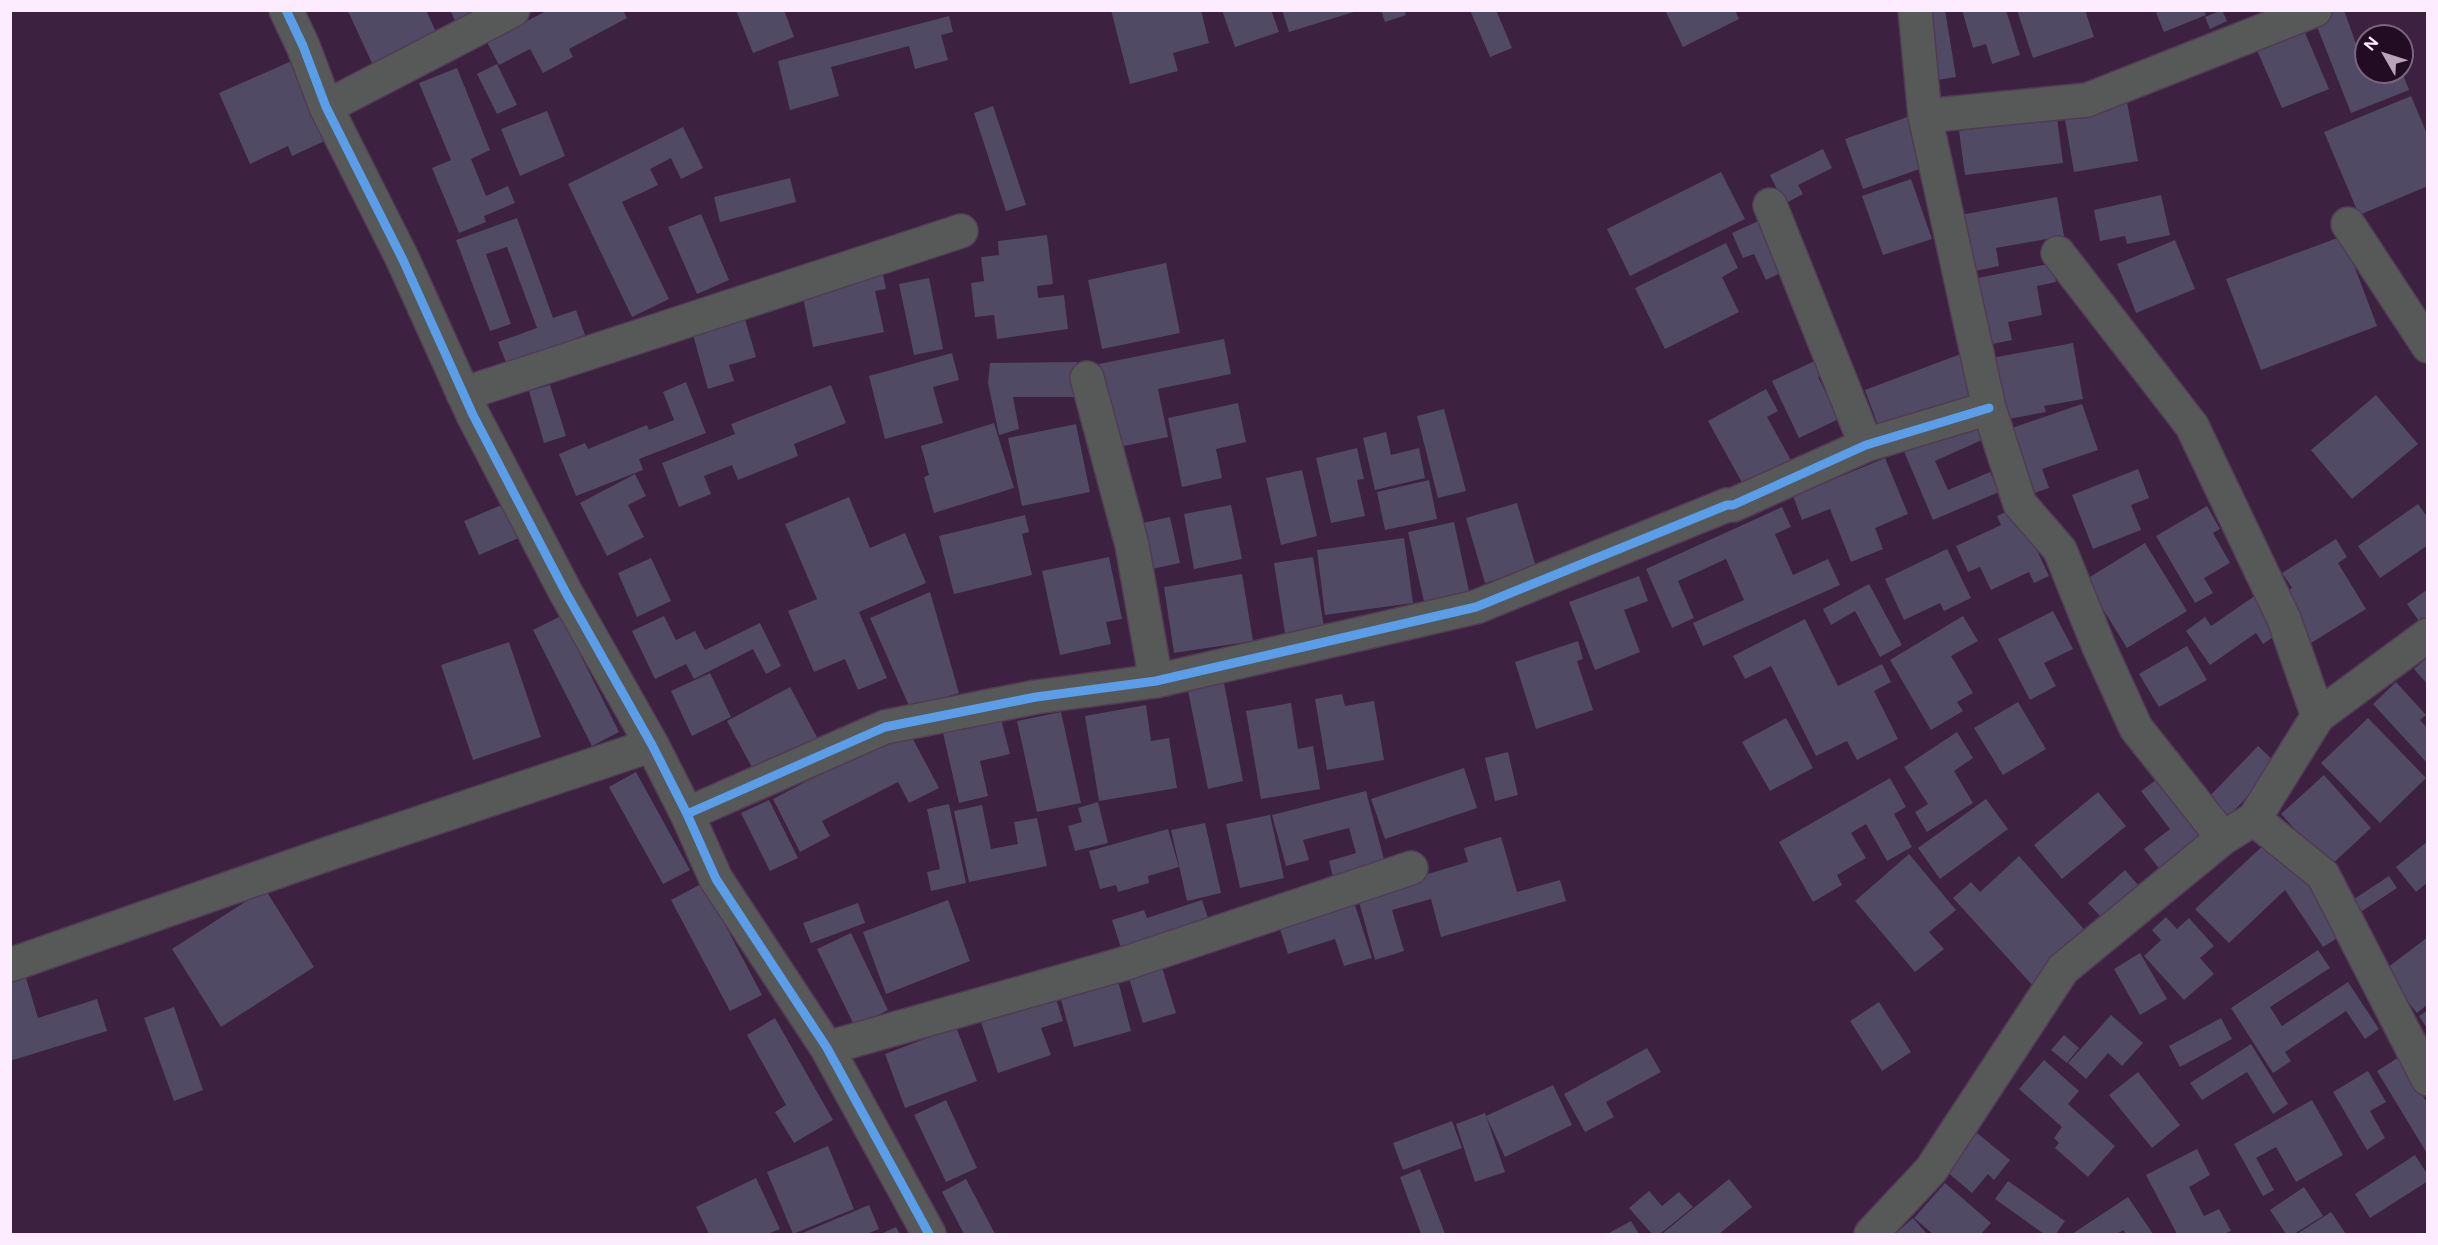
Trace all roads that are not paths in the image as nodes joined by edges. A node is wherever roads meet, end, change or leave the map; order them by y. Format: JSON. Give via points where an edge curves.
{"nodes":[{"id":1,"x":286,"y":10,"type":"edge"},
{"id":2,"x":513,"y":10,"type":"edge"},
{"id":3,"x":1915,"y":10,"type":"edge"},
{"id":4,"x":2315,"y":10,"type":"edge"},
{"id":5,"x":326,"y":107,"type":"junction"},
{"id":6,"x":1925,"y":116,"type":"junction"},
{"id":7,"x":1770,"y":205,"type":"dead end"},
{"id":8,"x":2348,"y":224,"type":"dead end"},
{"id":9,"x":962,"y":231,"type":"dead end"},
{"id":10,"x":2058,"y":253,"type":"dead end"},
{"id":11,"x":2427,"y":346,"type":"edge"},
{"id":12,"x":1087,"y":378,"type":"dead end"},
{"id":13,"x":464,"y":394,"type":"junction"},
{"id":14,"x":1989,"y":408,"type":"junction"},
{"id":15,"x":1866,"y":445,"type":"junction"},
{"id":16,"x":2427,"y":635,"type":"edge"},
{"id":17,"x":1156,"y":681,"type":"junction"},
{"id":18,"x":2318,"y":716,"type":"junction"},
{"id":19,"x":652,"y":746,"type":"junction"},
{"id":20,"x":687,"y":814,"type":"junction"},
{"id":21,"x":2254,"y":819,"type":"junction"},
{"id":22,"x":2223,"y":838,"type":"junction"},
{"id":23,"x":1411,"y":868,"type":"dead end"},
{"id":24,"x":10,"y":965,"type":"edge"},
{"id":25,"x":827,"y":1048,"type":"junction"},
{"id":26,"x":2427,"y":1079,"type":"edge"},
{"id":27,"x":929,"y":1234,"type":"edge"},
{"id":28,"x":1871,"y":1234,"type":"edge"}],
"edges":[{"from":1,"to":5,"type":"street"},
{"from":2,"to":5,"type":"street"},
{"from":3,"to":6,"type":"street"},
{"from":4,"to":6,"type":"street","via":[[2087,100]]},
{"from":5,"to":13,"type":"street","via":[[403,260]]},
{"from":6,"to":14,"type":"street"},
{"from":7,"to":15,"type":"street"},
{"from":8,"to":11,"type":"street"},
{"from":9,"to":13,"type":"street"},
{"from":10,"to":18,"type":"street","via":[[2192,426],[2284,619]]},
{"from":12,"to":17,"type":"street","via":[[1132,545]]},
{"from":13,"to":19,"type":"street","via":[[566,593]]},
{"from":14,"to":15,"type":"street"},
{"from":14,"to":22,"type":"street","via":[[2020,504],[2060,550],[2098,647],[2136,728]]},
{"from":15,"to":17,"type":"street","via":[[1733,505],[1476,607]]},
{"from":16,"to":18,"type":"street"},
{"from":17,"to":20,"type":"street","via":[[1036,697],[885,727]]},
{"from":18,"to":21,"type":"street"},
{"from":19,"to":20,"type":"street"},
{"from":19,"to":24,"type":"street"},
{"from":20,"to":25,"type":"street","via":[[716,879]]},
{"from":21,"to":22,"type":"street"},
{"from":21,"to":26,"type":"street","via":[[2323,875]]},
{"from":22,"to":28,"type":"street","via":[[2062,969],[1930,1170]]},
{"from":23,"to":25,"type":"street","via":[[1123,964]]},
{"from":25,"to":27,"type":"street"}]}
